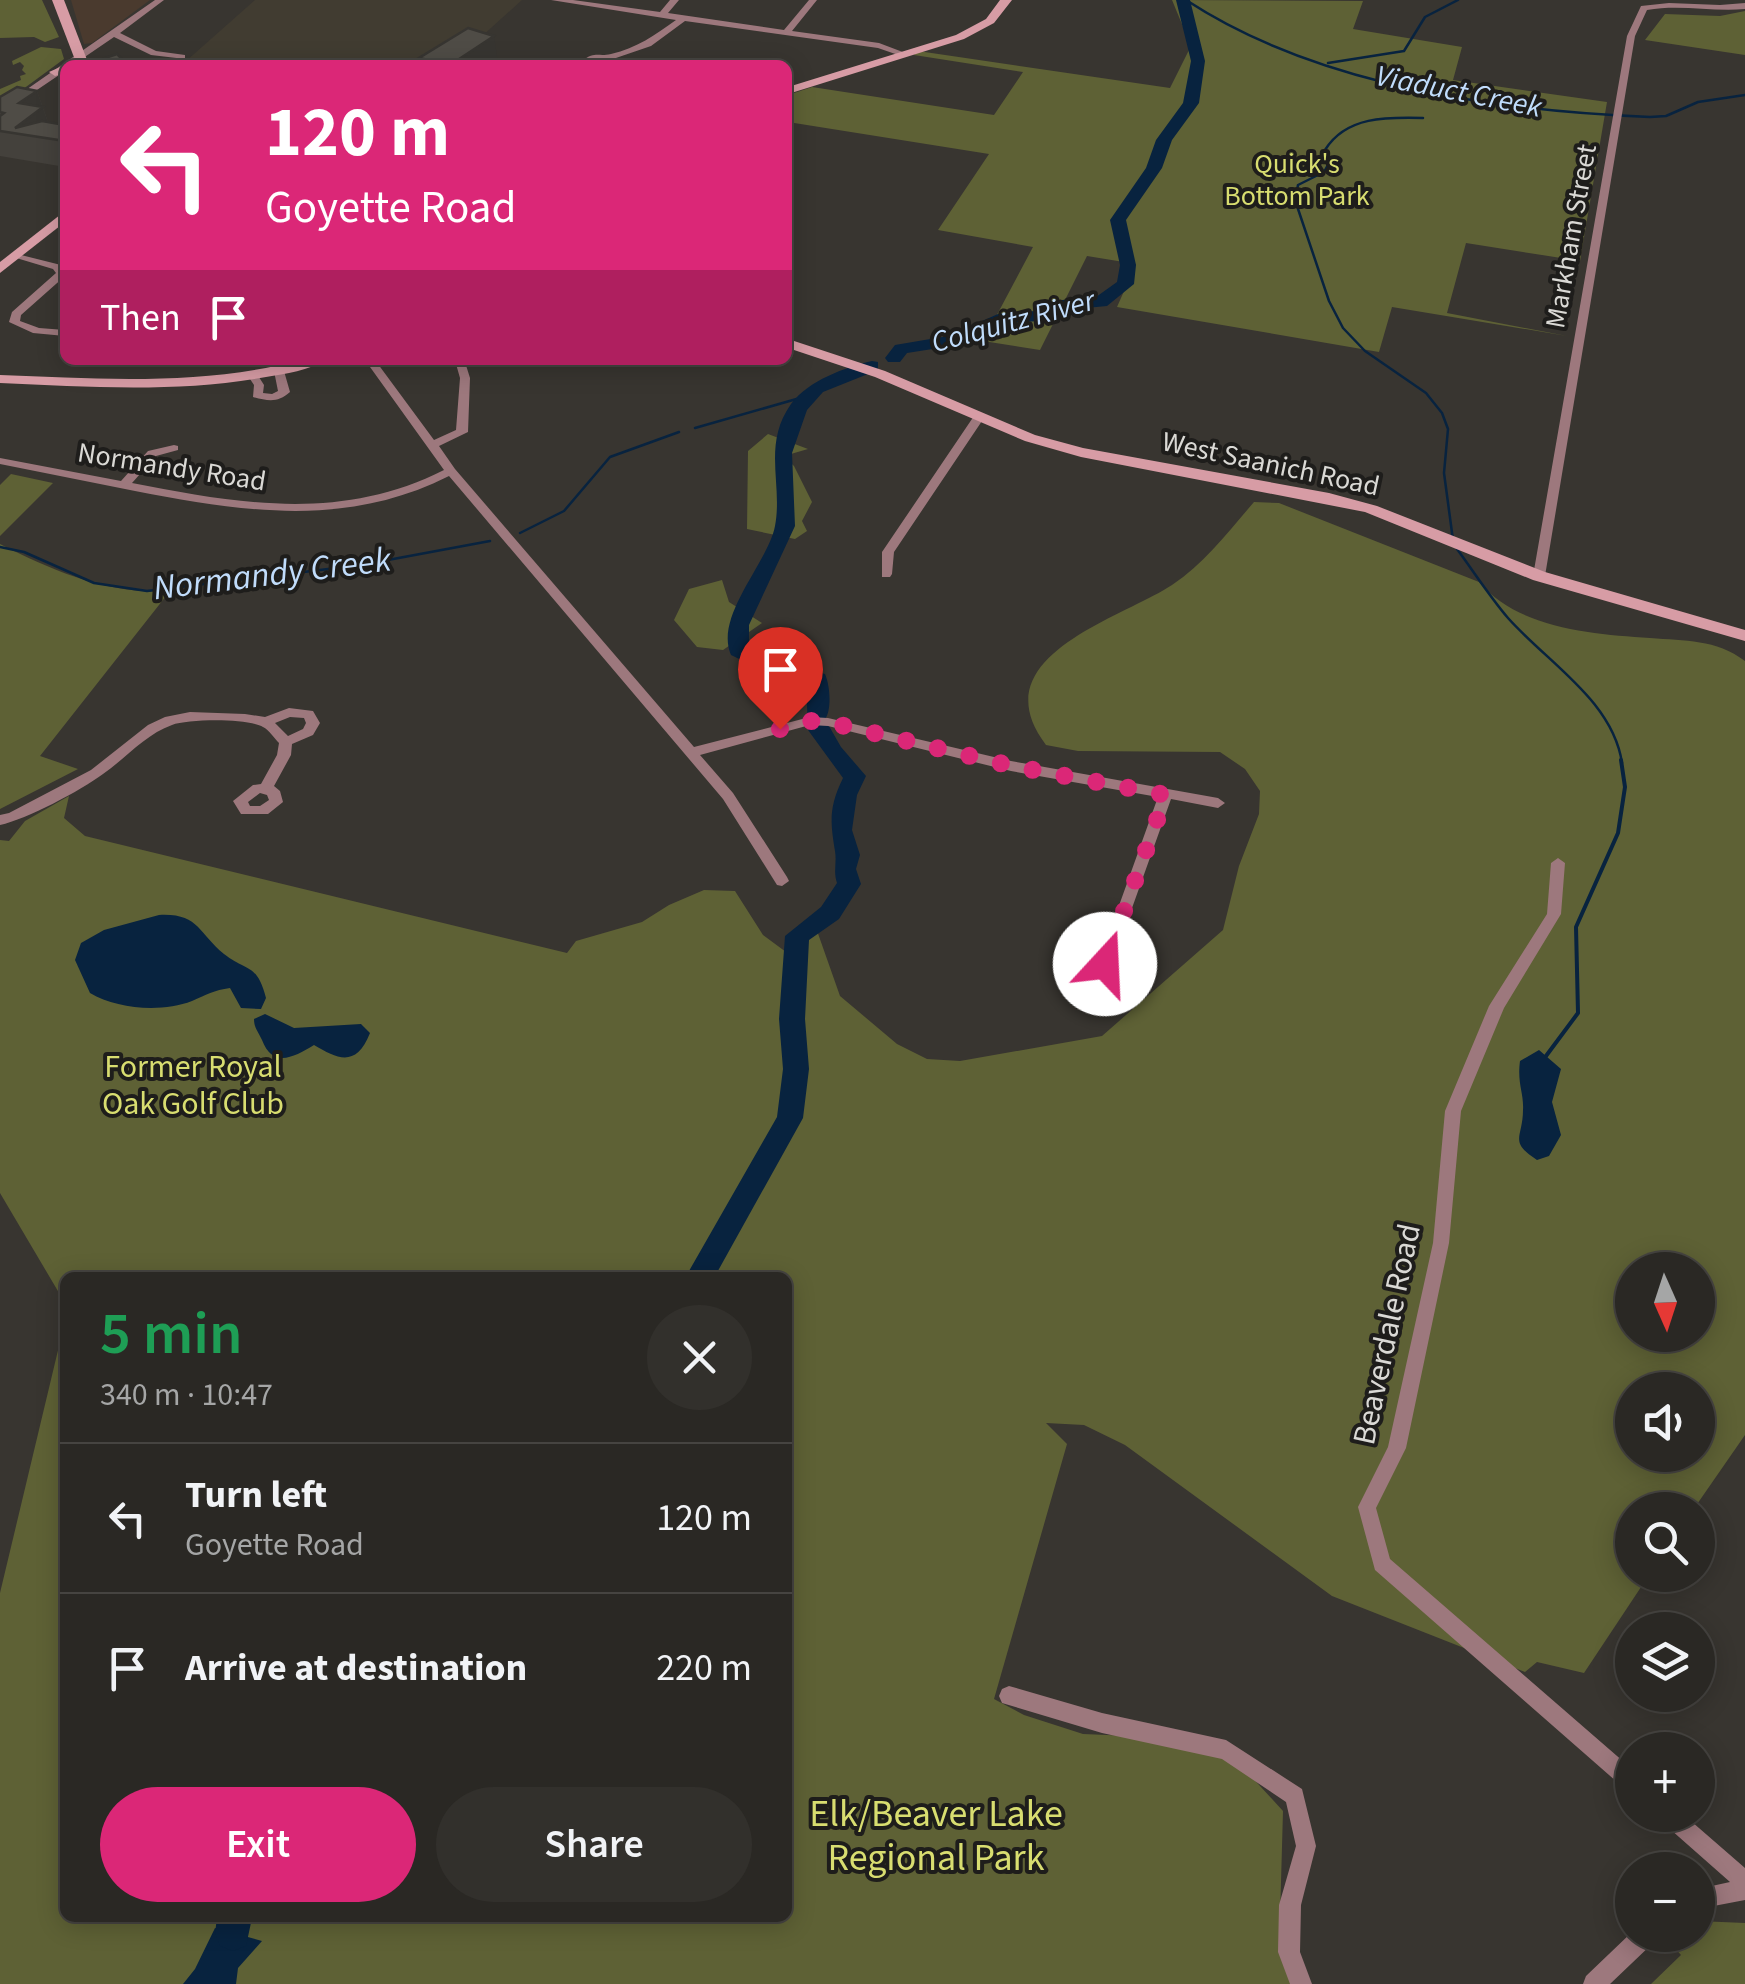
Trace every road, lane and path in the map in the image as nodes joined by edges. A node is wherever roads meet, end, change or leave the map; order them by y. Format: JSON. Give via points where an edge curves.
{"nodes":[{"id":1,"x":58,"y":0,"type":"edge"},
{"id":2,"x":160,"y":0,"type":"edge"},
{"id":3,"x":556,"y":0,"type":"edge"},
{"id":4,"x":675,"y":0,"type":"edge"},
{"id":5,"x":813,"y":0,"type":"edge"},
{"id":6,"x":1006,"y":0,"type":"edge"},
{"id":7,"x":1745,"y":6,"type":"edge"},
{"id":8,"x":661,"y":16,"type":"junction"},
{"id":9,"x":682,"y":18,"type":"junction"},
{"id":10,"x":115,"y":34,"type":"junction"},
{"id":11,"x":785,"y":34,"type":"junction"},
{"id":12,"x":904,"y":54,"type":"junction"},
{"id":13,"x":182,"y":57,"type":"dead end"},
{"id":14,"x":80,"y":60,"type":"edge"},
{"id":15,"x":609,"y":60,"type":"edge"},
{"id":16,"x":60,"y":70,"type":"edge"},
{"id":17,"x":792,"y":89,"type":"edge"},
{"id":18,"x":0,"y":112,"type":"edge"},
{"id":19,"x":60,"y":220,"type":"edge"},
{"id":20,"x":17,"y":255,"type":"junction"},
{"id":21,"x":0,"y":269,"type":"edge"},
{"id":22,"x":60,"y":271,"type":"edge"},
{"id":23,"x":60,"y":275,"type":"edge"},
{"id":24,"x":60,"y":333,"type":"edge"},
{"id":25,"x":792,"y":345,"type":"edge"},
{"id":26,"x":269,"y":365,"type":"edge"},
{"id":27,"x":301,"y":365,"type":"edge"},
{"id":28,"x":374,"y":365,"type":"edge"},
{"id":29,"x":460,"y":365,"type":"edge"},
{"id":30,"x":280,"y":371,"type":"junction"},
{"id":31,"x":0,"y":376,"type":"edge"},
{"id":32,"x":253,"y":376,"type":"junction"},
{"id":33,"x":978,"y":418,"type":"junction"},
{"id":34,"x":432,"y":445,"type":"junction"},
{"id":35,"x":174,"y":448,"type":"dead end"},
{"id":36,"x":0,"y":461,"type":"edge"},
{"id":37,"x":452,"y":471,"type":"junction"},
{"id":38,"x":124,"y":485,"type":"junction"},
{"id":39,"x":886,"y":574,"type":"dead end"},
{"id":40,"x":1539,"y":576,"type":"junction"},
{"id":41,"x":1745,"y":636,"type":"edge"},
{"id":42,"x":266,"y":722,"type":"junction"},
{"id":43,"x":286,"y":742,"type":"junction"},
{"id":44,"x":690,"y":752,"type":"junction"},
{"id":45,"x":266,"y":788,"type":"dead end"},
{"id":46,"x":1166,"y":795,"type":"junction"},
{"id":47,"x":1218,"y":803,"type":"dead end"},
{"id":48,"x":0,"y":820,"type":"edge"},
{"id":49,"x":1558,"y":863,"type":"dead end"},
{"id":50,"x":782,"y":881,"type":"dead end"},
{"id":51,"x":1105,"y":964,"type":"dead end"},
{"id":52,"x":1009,"y":1696,"type":"dead end"},
{"id":53,"x":1615,"y":1767,"type":"edge"},
{"id":54,"x":1687,"y":1832,"type":"edge"},
{"id":55,"x":1745,"y":1886,"type":"edge"},
{"id":56,"x":1715,"y":1894,"type":"edge"},
{"id":57,"x":1627,"y":1952,"type":"edge"},
{"id":58,"x":1301,"y":1984,"type":"edge"},
{"id":59,"x":1594,"y":1984,"type":"edge"}],
"edges":[{"from":1,"to":14,"type":"main road"},
{"from":2,"to":10,"type":"street"},
{"from":3,"to":8,"type":"street"},
{"from":4,"to":8,"type":"street"},
{"from":5,"to":11,"type":"street"},
{"from":6,"to":12,"type":"main road","via":[[978,30]]},
{"from":7,"to":40,"type":"street","name":"Markham Street","via":[[1644,8],[1632,36]]},
{"from":8,"to":9,"type":"street"},
{"from":9,"to":11,"type":"street"},
{"from":9,"to":15,"type":"street","via":[[648,44]]},
{"from":10,"to":13,"type":"street","via":[[154,54]]},
{"from":10,"to":14,"type":"street"},
{"from":11,"to":12,"type":"street"},
{"from":12,"to":17,"type":"main road"},
{"from":16,"to":18,"type":"street"},
{"from":19,"to":20,"type":"main road"},
{"from":20,"to":21,"type":"main road"},
{"from":20,"to":22,"type":"street"},
{"from":23,"to":24,"type":"street","via":[[14,322]]},
{"from":25,"to":33,"type":"main road","name":"West Saanich Road","via":[[880,374]]},
{"from":26,"to":31,"type":"main road","via":[[198,378]]},
{"from":27,"to":30,"type":"main road"},
{"from":28,"to":34,"type":"street"},
{"from":29,"to":34,"type":"street","via":[[462,432]]},
{"from":30,"to":32,"type":"main road"},
{"from":30,"to":32,"type":"street","via":[[284,392],[274,398],[257,394]]},
{"from":31,"to":32,"type":"main road","via":[[164,384]]},
{"from":33,"to":39,"type":"street","via":[[888,552]]},
{"from":33,"to":40,"type":"main road","name":"West Saanich Road","via":[[1081,452],[1370,509]]},
{"from":34,"to":37,"type":"street"},
{"from":35,"to":38,"type":"street","via":[[150,448]]},
{"from":36,"to":38,"type":"street","name":"Normandy Road"},
{"from":37,"to":38,"type":"street","name":"Normandy Road","via":[[383,499],[320,507],[222,504]]},
{"from":37,"to":44,"type":"street"},
{"from":40,"to":41,"type":"main road","name":"West Saanich Road"},
{"from":42,"to":43,"type":"street"},
{"from":42,"to":43,"type":"street","via":[[289,712],[308,714],[308,732]]},
{"from":42,"to":48,"type":"street","via":[[217,715],[170,720],[96,773]]},
{"from":43,"to":45,"type":"street"},
{"from":44,"to":46,"type":"street","via":[[828,722]]},
{"from":44,"to":50,"type":"street","via":[[728,796]]},
{"from":46,"to":47,"type":"street"},
{"from":46,"to":51,"type":"street"},
{"from":49,"to":53,"type":"street","name":"Beaverdale Road","via":[[1554,914],[1497,1006],[1453,1111],[1440,1243],[1397,1448],[1367,1507],[1382,1564]]},
{"from":52,"to":58,"type":"street","via":[[1226,1750],[1295,1796],[1306,1846],[1290,1906],[1288,1952]]},
{"from":54,"to":55,"type":"street"},
{"from":55,"to":56,"type":"street"},
{"from":57,"to":59,"type":"street"}]}
